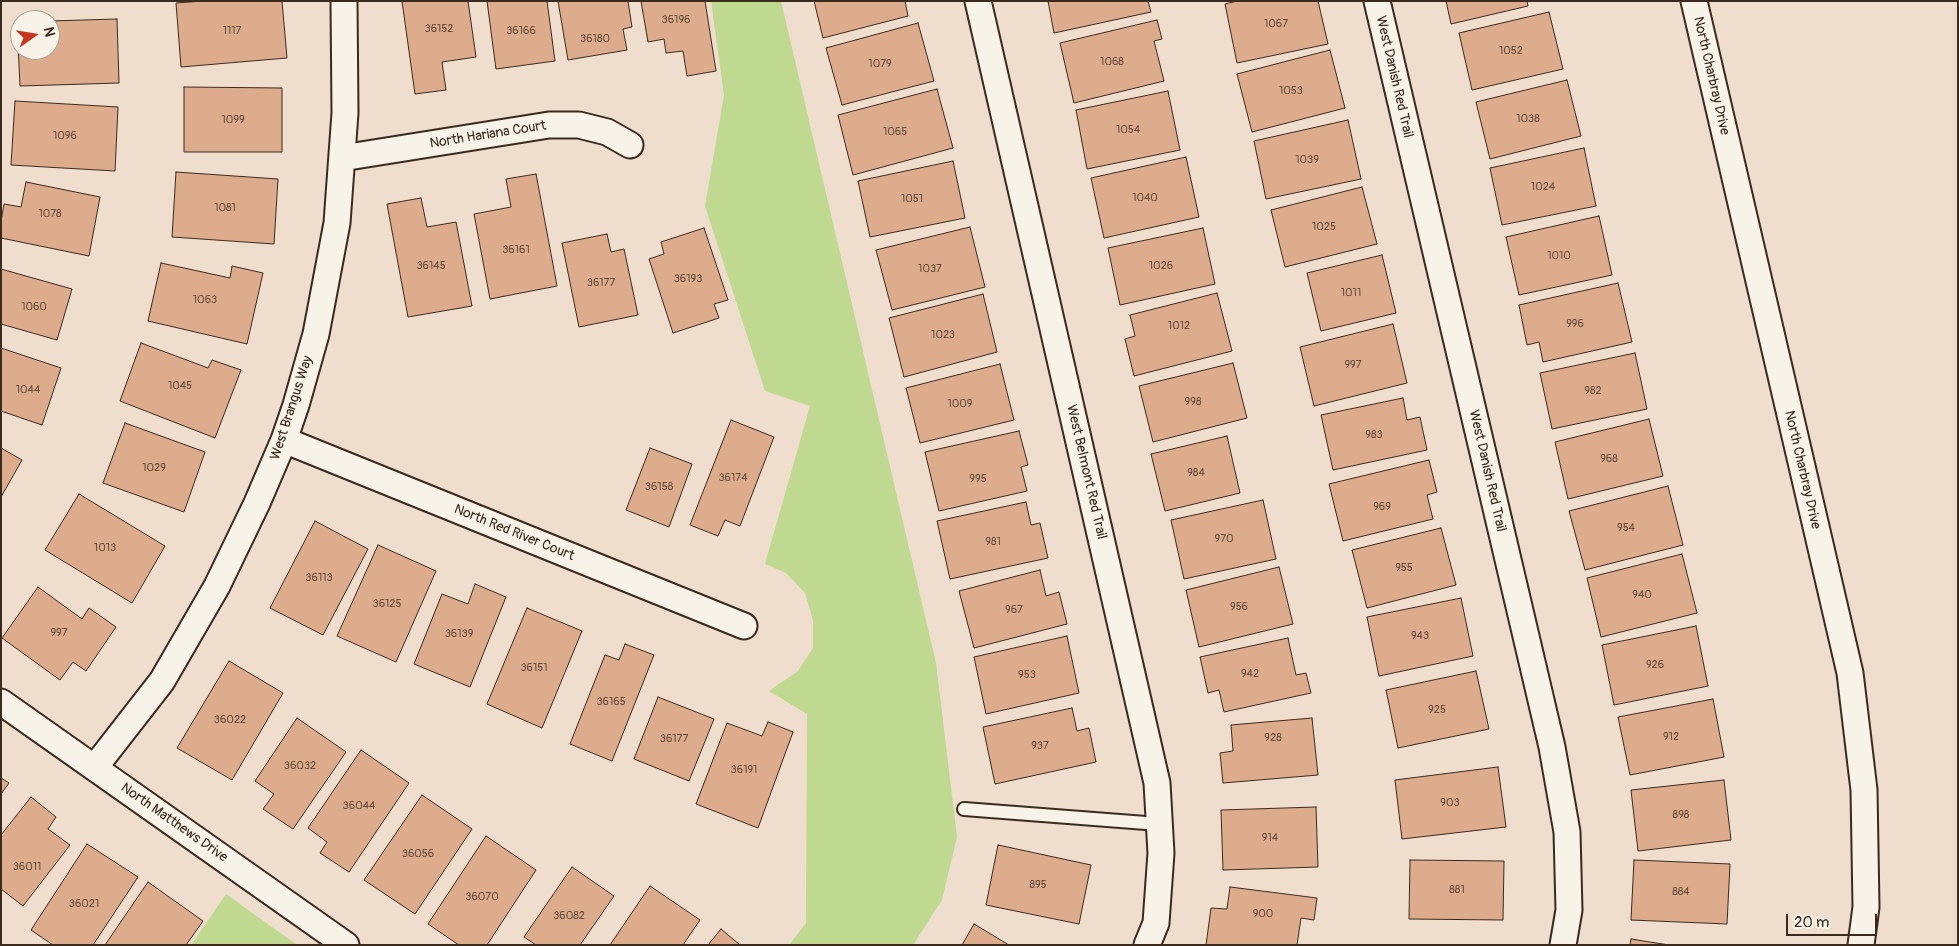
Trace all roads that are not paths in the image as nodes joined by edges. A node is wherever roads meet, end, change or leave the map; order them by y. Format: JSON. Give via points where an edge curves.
{"nodes":[{"id":1,"x":344,"y":1,"type":"edge"},
{"id":2,"x":978,"y":1,"type":"edge"},
{"id":3,"x":1377,"y":1,"type":"edge"},
{"id":4,"x":1694,"y":1,"type":"edge"},
{"id":5,"x":630,"y":145,"type":"dead end"},
{"id":6,"x":342,"y":158,"type":"junction"},
{"id":7,"x":284,"y":440,"type":"junction"},
{"id":8,"x":744,"y":626,"type":"dead end"},
{"id":9,"x":1,"y":702,"type":"edge"},
{"id":10,"x":95,"y":767,"type":"junction"},
{"id":11,"x":964,"y":809,"type":"dead end"},
{"id":12,"x":1159,"y":824,"type":"junction"},
{"id":13,"x":346,"y":945,"type":"edge"},
{"id":14,"x":1148,"y":945,"type":"edge"},
{"id":15,"x":1563,"y":945,"type":"edge"},
{"id":16,"x":1861,"y":945,"type":"edge"}],
"edges":[{"from":1,"to":6,"type":"street","name":"West Brangus Way"},
{"from":2,"to":12,"type":"street","name":"West Belmont Red Trail","via":[[1157,784]]},
{"from":3,"to":15,"type":"street","name":"West Danish Red Trail","via":[[1552,747],[1567,832],[1569,910]]},
{"from":4,"to":16,"type":"street","name":"North Charbray Drive","via":[[1850,673],[1864,790],[1866,907]]},
{"from":5,"to":6,"type":"street","name":"North Hariana Court","via":[[607,132],[579,125],[549,125]]},
{"from":6,"to":7,"type":"street","name":"West Brangus Way","via":[[337,223],[316,334]]},
{"from":7,"to":8,"type":"street","name":"North Red River Court"},
{"from":7,"to":10,"type":"street","name":"West Brangus Way","via":[[217,586],[162,681]]},
{"from":9,"to":10,"type":"street","name":"North Matthews Drive"},
{"from":10,"to":13,"type":"street","name":"North Matthews Drive"},
{"from":11,"to":12,"type":"lane"},
{"from":12,"to":14,"type":"street","name":"West Belmont Red Trail","via":[[1161,853],[1156,923]]}]}
